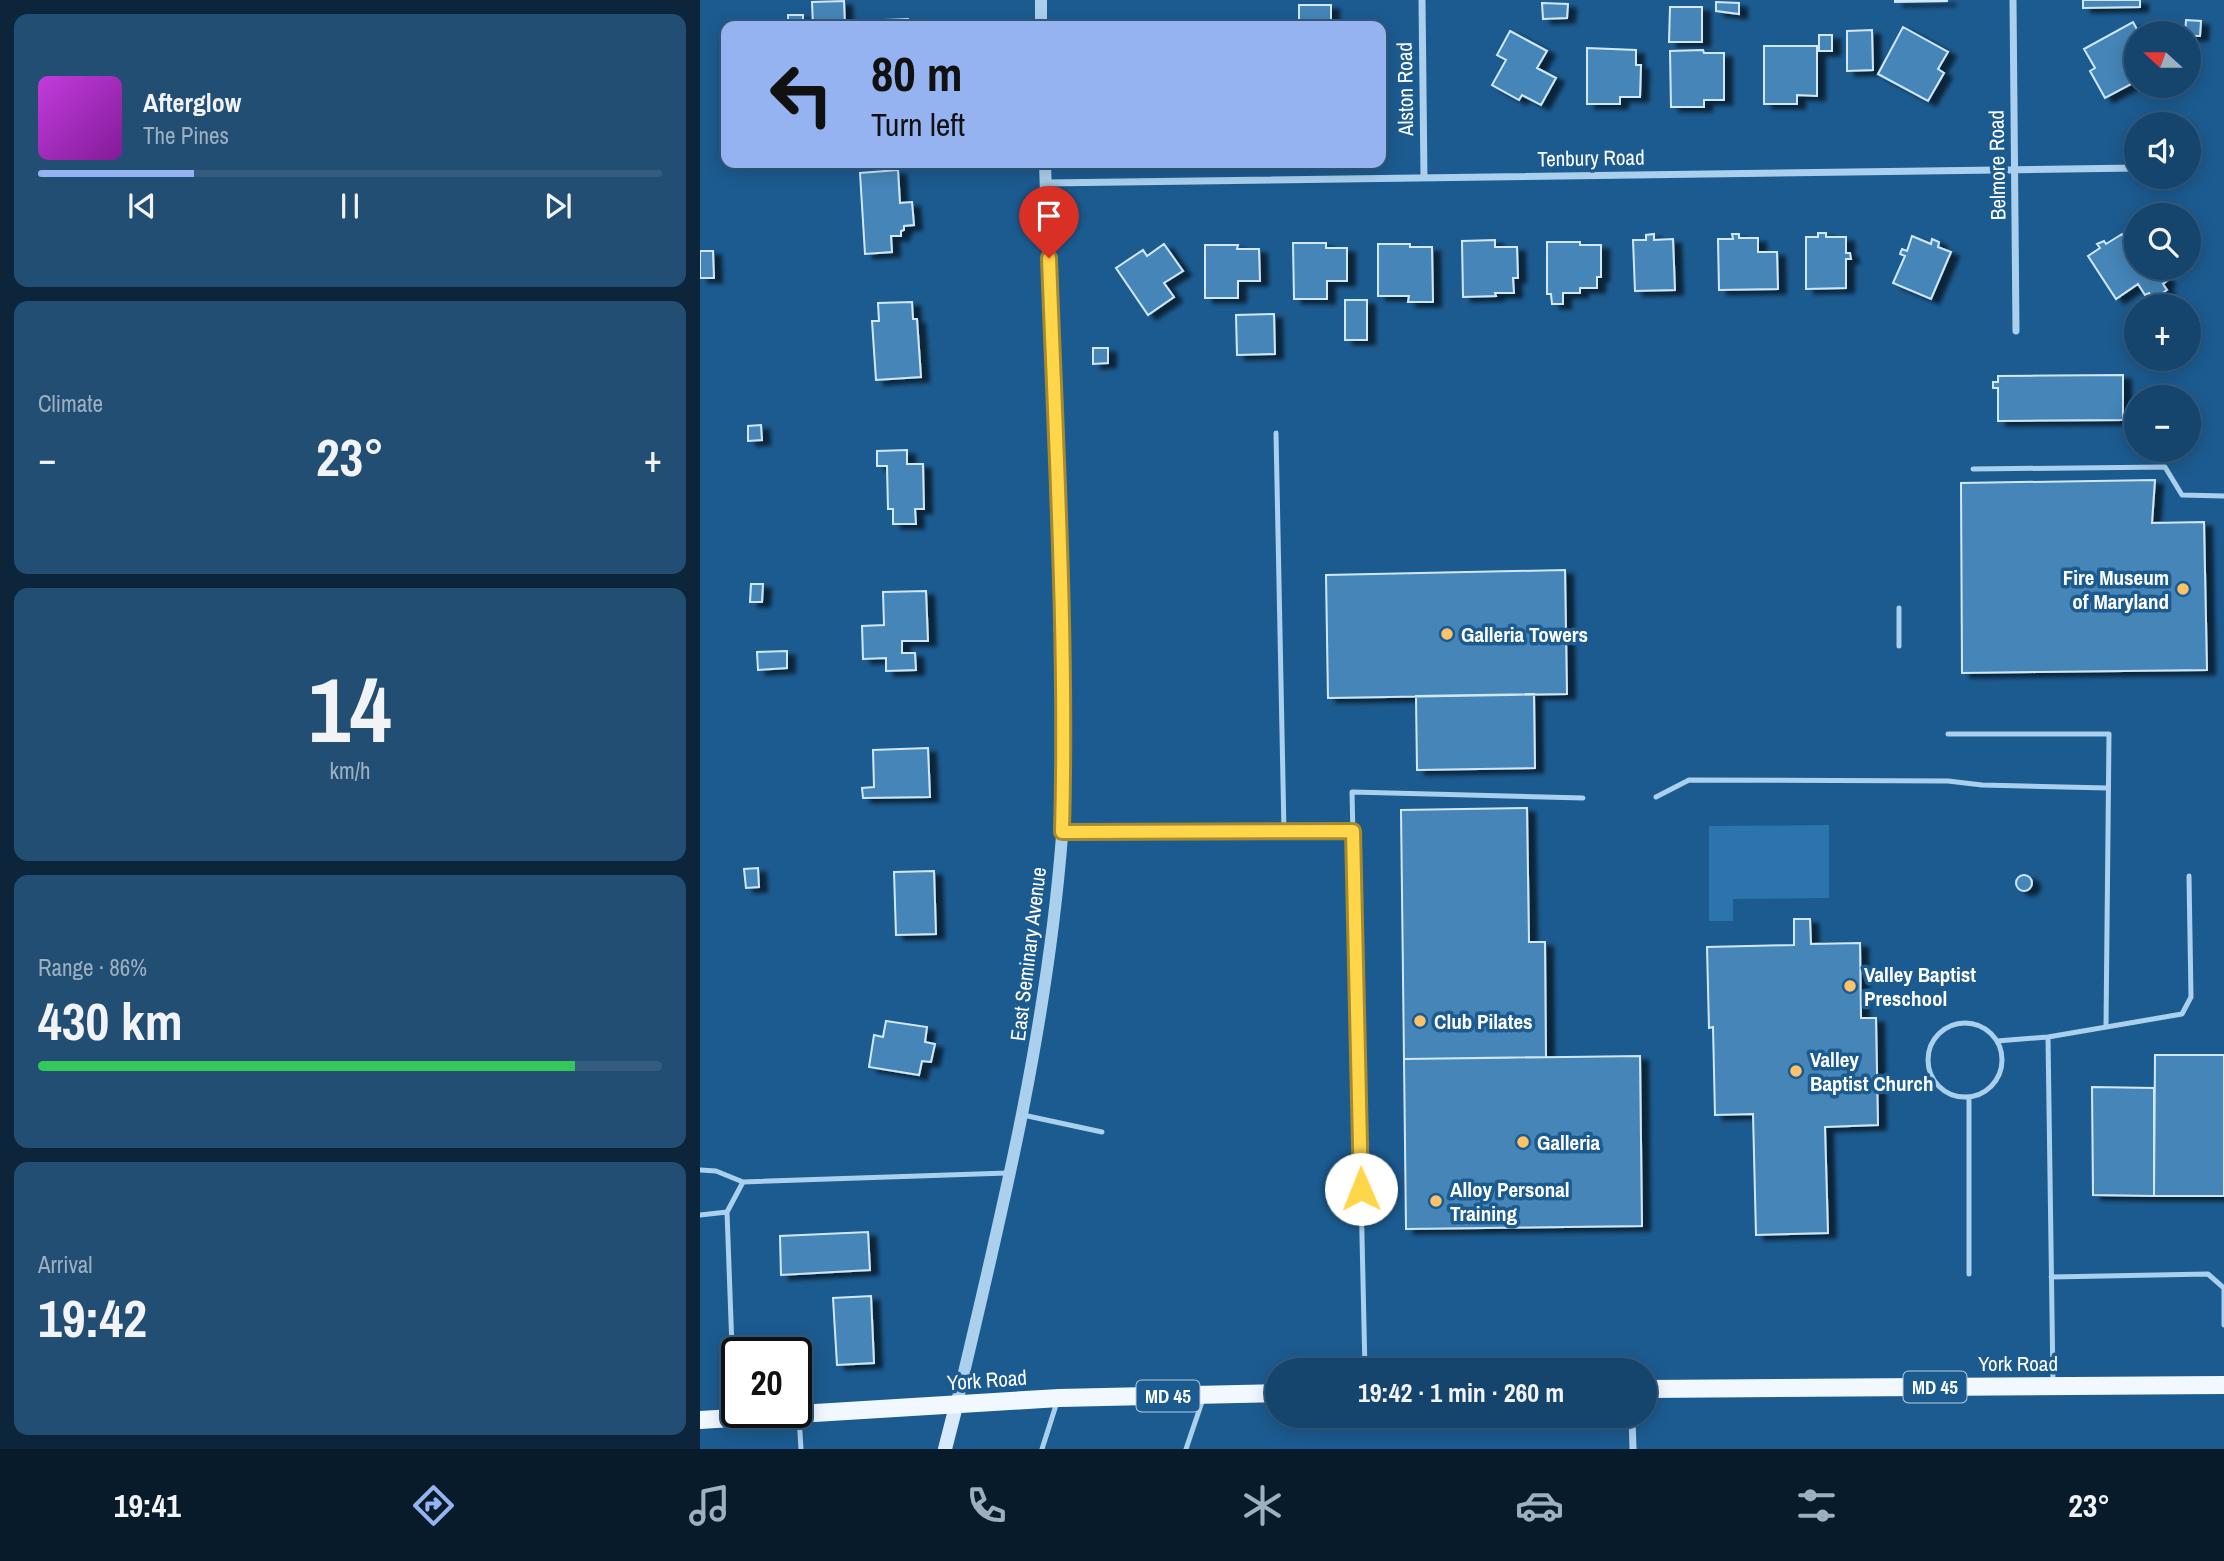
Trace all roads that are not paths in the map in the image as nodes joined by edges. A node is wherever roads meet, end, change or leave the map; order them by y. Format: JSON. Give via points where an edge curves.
{"nodes":[{"id":1,"x":1041,"y":0,"type":"edge"},
{"id":2,"x":1422,"y":0,"type":"edge"},
{"id":3,"x":2012,"y":0,"type":"edge"},
{"id":4,"x":1041,"y":21,"type":"edge"},
{"id":5,"x":2124,"y":167,"type":"edge"},
{"id":6,"x":1045,"y":168,"type":"edge"},
{"id":7,"x":2015,"y":169,"type":"junction"},
{"id":8,"x":1424,"y":178,"type":"junction"},
{"id":9,"x":1046,"y":183,"type":"junction"},
{"id":10,"x":2017,"y":331,"type":"dead end"},
{"id":11,"x":1276,"y":433,"type":"dead end"},
{"id":12,"x":1973,"y":469,"type":"dead end"},
{"id":13,"x":2224,"y":496,"type":"edge"},
{"id":14,"x":1899,"y":608,"type":"dead end"},
{"id":15,"x":1899,"y":646,"type":"dead end"},
{"id":16,"x":1948,"y":734,"type":"dead end"},
{"id":17,"x":2107,"y":788,"type":"junction"},
{"id":18,"x":1583,"y":797,"type":"dead end"},
{"id":19,"x":1656,"y":797,"type":"dead end"},
{"id":20,"x":1353,"y":831,"type":"junction"},
{"id":21,"x":1062,"y":832,"type":"junction"},
{"id":22,"x":1284,"y":832,"type":"junction"},
{"id":23,"x":2189,"y":876,"type":"dead end"},
{"id":24,"x":2106,"y":1027,"type":"junction"},
{"id":25,"x":2048,"y":1037,"type":"junction"},
{"id":26,"x":1997,"y":1041,"type":"junction"},
{"id":27,"x":1969,"y":1097,"type":"junction"},
{"id":28,"x":1023,"y":1115,"type":"junction"},
{"id":29,"x":1102,"y":1132,"type":"dead end"},
{"id":30,"x":700,"y":1170,"type":"edge"},
{"id":31,"x":1011,"y":1172,"type":"junction"},
{"id":32,"x":743,"y":1182,"type":"junction"},
{"id":33,"x":727,"y":1212,"type":"junction"},
{"id":34,"x":700,"y":1215,"type":"edge"},
{"id":35,"x":1969,"y":1274,"type":"dead end"},
{"id":36,"x":2051,"y":1277,"type":"junction"},
{"id":37,"x":2224,"y":1325,"type":"edge"},
{"id":38,"x":732,"y":1337,"type":"edge"},
{"id":39,"x":1365,"y":1358,"type":"edge"},
{"id":40,"x":2224,"y":1384,"type":"edge"},
{"id":41,"x":2053,"y":1386,"type":"junction"},
{"id":42,"x":1657,"y":1389,"type":"edge"},
{"id":43,"x":1265,"y":1393,"type":"edge"},
{"id":44,"x":1204,"y":1395,"type":"junction"},
{"id":45,"x":1059,"y":1398,"type":"junction"},
{"id":46,"x":956,"y":1406,"type":"junction"},
{"id":47,"x":812,"y":1413,"type":"edge"},
{"id":48,"x":721,"y":1419,"type":"edge"},
{"id":49,"x":700,"y":1420,"type":"edge"},
{"id":50,"x":800,"y":1428,"type":"edge"},
{"id":51,"x":1632,"y":1428,"type":"edge"},
{"id":52,"x":801,"y":1449,"type":"edge"},
{"id":53,"x":945,"y":1449,"type":"edge"},
{"id":54,"x":1042,"y":1449,"type":"edge"},
{"id":55,"x":1186,"y":1449,"type":"edge"},
{"id":56,"x":1633,"y":1449,"type":"edge"}],
"edges":[{"from":1,"to":4,"type":"street"},
{"from":2,"to":8,"type":"street","name":"Alston Road"},
{"from":3,"to":7,"type":"street","name":"Belmore Road"},
{"from":5,"to":7,"type":"street","name":"Tenbury Road"},
{"from":6,"to":9,"type":"street","name":"East Seminary Avenue"},
{"from":7,"to":8,"type":"street","name":"Tenbury Road"},
{"from":7,"to":10,"type":"street","name":"Belmore Road"},
{"from":8,"to":9,"type":"street","name":"Tenbury Road"},
{"from":9,"to":21,"type":"street","name":"East Seminary Avenue","via":[[1059,541]]},
{"from":11,"to":22,"type":"lane"},
{"from":12,"to":13,"type":"lane","via":[[2165,467],[2182,495]]},
{"from":14,"to":15,"type":"lane"},
{"from":16,"to":17,"type":"lane","via":[[2109,734]]},
{"from":17,"to":19,"type":"lane","via":[[1948,781],[1689,780]]},
{"from":17,"to":24,"type":"lane"},
{"from":18,"to":20,"type":"lane","via":[[1352,792]]},
{"from":20,"to":22,"type":"lane"},
{"from":20,"to":39,"type":"lane"},
{"from":21,"to":22,"type":"lane"},
{"from":21,"to":28,"type":"street","name":"East Seminary Avenue","via":[[1047,979]]},
{"from":23,"to":24,"type":"lane","via":[[2191,997],[2182,1014]]},
{"from":24,"to":25,"type":"lane"},
{"from":25,"to":26,"type":"lane"},
{"from":25,"to":36,"type":"lane"},
{"from":26,"to":27,"type":"lane","via":[[2002,1065],[1998,1077],[1981,1094]]},
{"from":26,"to":27,"type":"lane","via":[[1969,1023],[1947,1026],[1931,1043],[1928,1065],[1937,1086],[1958,1097]]},
{"from":27,"to":35,"type":"lane"},
{"from":28,"to":29,"type":"lane"},
{"from":28,"to":31,"type":"street","name":"East Seminary Avenue"},
{"from":30,"to":32,"type":"lane"},
{"from":31,"to":32,"type":"lane"},
{"from":31,"to":46,"type":"street","name":"East Seminary Avenue"},
{"from":32,"to":33,"type":"lane"},
{"from":33,"to":34,"type":"lane"},
{"from":33,"to":38,"type":"lane"},
{"from":36,"to":37,"type":"lane","via":[[2207,1274],[2224,1287]]},
{"from":36,"to":41,"type":"lane"},
{"from":40,"to":41,"type":"main road","name":"York Road","number":"MD 45"},
{"from":41,"to":42,"type":"main road","name":"York Road","number":"MD 45"},
{"from":43,"to":44,"type":"main road","name":"York Road","number":"MD 45"},
{"from":44,"to":45,"type":"main road","name":"York Road","number":"MD 45"},
{"from":44,"to":55,"type":"lane"},
{"from":45,"to":46,"type":"main road","name":"York Road","number":"MD 45"},
{"from":45,"to":54,"type":"lane"},
{"from":46,"to":47,"type":"main road","name":"York Road","number":"MD 45"},
{"from":46,"to":53,"type":"main road"},
{"from":48,"to":49,"type":"main road","name":"York Road","number":"MD 45"},
{"from":50,"to":52,"type":"lane"},
{"from":51,"to":56,"type":"street"}]}
